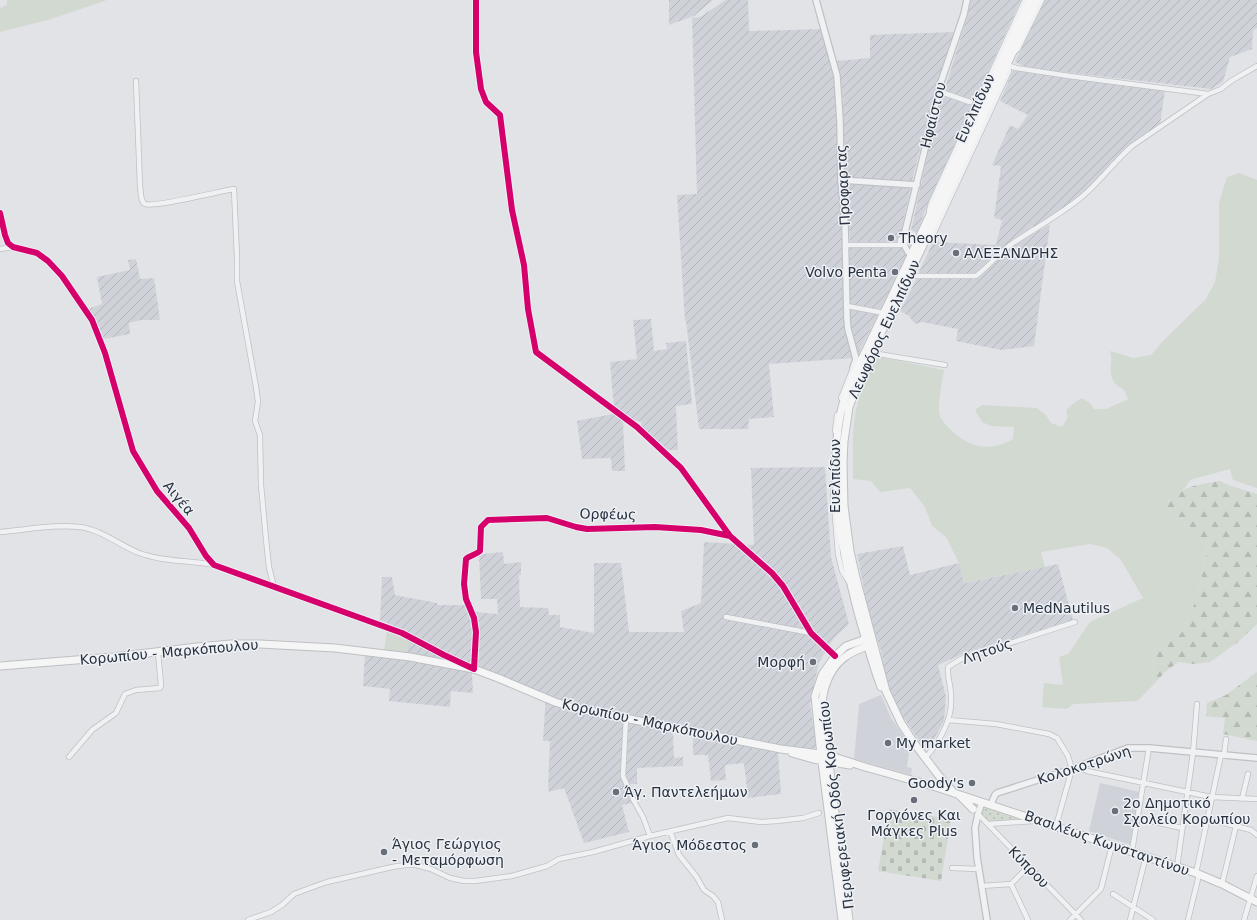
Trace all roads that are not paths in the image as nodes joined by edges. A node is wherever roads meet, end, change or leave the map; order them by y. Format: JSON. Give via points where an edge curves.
{"nodes":[{"id":1,"x":476,"y":0,"type":"edge"},
{"id":2,"x":816,"y":0,"type":"edge"},
{"id":3,"x":968,"y":0,"type":"edge"},
{"id":4,"x":1025,"y":0,"type":"edge"},
{"id":5,"x":1030,"y":0,"type":"edge"},
{"id":6,"x":1037,"y":0,"type":"edge"},
{"id":7,"x":1042,"y":0,"type":"edge"},
{"id":8,"x":1029,"y":10,"type":"junction"},
{"id":9,"x":1007,"y":65,"type":"junction"},
{"id":10,"x":1257,"y":66,"type":"edge"},
{"id":11,"x":136,"y":81,"type":"dead end"},
{"id":12,"x":938,"y":91,"type":"junction"},
{"id":13,"x":1208,"y":94,"type":"junction"},
{"id":14,"x":970,"y":102,"type":"dead end"},
{"id":15,"x":841,"y":180,"type":"junction"},
{"id":16,"x":917,"y":185,"type":"junction"},
{"id":17,"x":0,"y":213,"type":"edge"},
{"id":18,"x":906,"y":236,"type":"junction"},
{"id":19,"x":922,"y":240,"type":"junction"},
{"id":20,"x":846,"y":245,"type":"junction"},
{"id":21,"x":13,"y":247,"type":"junction"},
{"id":22,"x":0,"y":249,"type":"edge"},
{"id":23,"x":914,"y":255,"type":"junction"},
{"id":24,"x":910,"y":274,"type":"junction"},
{"id":25,"x":847,"y":306,"type":"junction"},
{"id":26,"x":884,"y":312,"type":"junction"},
{"id":27,"x":872,"y":353,"type":"junction"},
{"id":28,"x":945,"y":365,"type":"dead end"},
{"id":29,"x":855,"y":369,"type":"junction"},
{"id":30,"x":0,"y":532,"type":"edge"},
{"id":31,"x":730,"y":536,"type":"junction"},
{"id":32,"x":206,"y":556,"type":"junction"},
{"id":33,"x":202,"y":563,"type":"junction"},
{"id":34,"x":214,"y":565,"type":"junction"},
{"id":35,"x":274,"y":587,"type":"junction"},
{"id":36,"x":726,"y":617,"type":"dead end"},
{"id":37,"x":1075,"y":622,"type":"dead end"},
{"id":38,"x":863,"y":628,"type":"junction"},
{"id":39,"x":811,"y":633,"type":"junction"},
{"id":40,"x":870,"y":642,"type":"junction"},
{"id":41,"x":854,"y":643,"type":"junction"},
{"id":42,"x":158,"y":652,"type":"junction"},
{"id":43,"x":850,"y":652,"type":"junction"},
{"id":44,"x":835,"y":656,"type":"junction"},
{"id":45,"x":872,"y":663,"type":"junction"},
{"id":46,"x":0,"y":666,"type":"edge"},
{"id":47,"x":474,"y":669,"type":"junction"},
{"id":48,"x":1197,"y":704,"type":"dead end"},
{"id":49,"x":626,"y":718,"type":"junction"},
{"id":50,"x":948,"y":720,"type":"junction"},
{"id":51,"x":901,"y":723,"type":"junction"},
{"id":52,"x":1226,"y":739,"type":"dead end"},
{"id":53,"x":1149,"y":748,"type":"junction"},
{"id":54,"x":1193,"y":753,"type":"junction"},
{"id":55,"x":1222,"y":755,"type":"junction"},
{"id":56,"x":69,"y":757,"type":"dead end"},
{"id":57,"x":825,"y":758,"type":"junction"},
{"id":58,"x":925,"y":758,"type":"junction"},
{"id":59,"x":1257,"y":758,"type":"edge"},
{"id":60,"x":1075,"y":768,"type":"junction"},
{"id":61,"x":1248,"y":774,"type":"dead end"},
{"id":62,"x":1144,"y":783,"type":"junction"},
{"id":63,"x":1188,"y":792,"type":"junction"},
{"id":64,"x":956,"y":793,"type":"junction"},
{"id":65,"x":1211,"y":797,"type":"junction"},
{"id":66,"x":1242,"y":799,"type":"junction"},
{"id":67,"x":1257,"y":799,"type":"edge"},
{"id":68,"x":979,"y":801,"type":"junction"},
{"id":69,"x":991,"y":804,"type":"junction"},
{"id":70,"x":975,"y":812,"type":"junction"},
{"id":71,"x":819,"y":813,"type":"dead end"},
{"id":72,"x":1137,"y":818,"type":"junction"},
{"id":73,"x":1208,"y":820,"type":"junction"},
{"id":74,"x":1041,"y":821,"type":"junction"},
{"id":75,"x":988,"y":824,"type":"junction"},
{"id":76,"x":1056,"y":826,"type":"junction"},
{"id":77,"x":1236,"y":826,"type":"junction"},
{"id":78,"x":1182,"y":828,"type":"junction"},
{"id":79,"x":670,"y":831,"type":"junction"},
{"id":80,"x":1257,"y":835,"type":"edge"},
{"id":81,"x":650,"y":836,"type":"junction"},
{"id":82,"x":1112,"y":844,"type":"junction"},
{"id":83,"x":1132,"y":852,"type":"junction"},
{"id":84,"x":1146,"y":856,"type":"junction"},
{"id":85,"x":1029,"y":866,"type":"junction"},
{"id":86,"x":1178,"y":867,"type":"junction"},
{"id":87,"x":952,"y":868,"type":"dead end"},
{"id":88,"x":979,"y":869,"type":"junction"},
{"id":89,"x":1198,"y":874,"type":"junction"},
{"id":90,"x":1257,"y":876,"type":"edge"},
{"id":91,"x":1011,"y":884,"type":"junction"},
{"id":92,"x":1222,"y":884,"type":"junction"},
{"id":93,"x":982,"y":886,"type":"junction"},
{"id":94,"x":1113,"y":894,"type":"dead end"},
{"id":95,"x":1254,"y":901,"type":"edge"},
{"id":96,"x":1133,"y":907,"type":"junction"},
{"id":97,"x":1076,"y":914,"type":"junction"},
{"id":98,"x":248,"y":920,"type":"edge"},
{"id":99,"x":722,"y":920,"type":"edge"},
{"id":100,"x":842,"y":920,"type":"edge"},
{"id":101,"x":849,"y":920,"type":"edge"},
{"id":102,"x":986,"y":920,"type":"edge"},
{"id":103,"x":1028,"y":920,"type":"edge"},
{"id":104,"x":1070,"y":920,"type":"edge"},
{"id":105,"x":1081,"y":920,"type":"edge"},
{"id":106,"x":1130,"y":920,"type":"edge"},
{"id":107,"x":1153,"y":920,"type":"edge"},
{"id":108,"x":1188,"y":920,"type":"edge"},
{"id":109,"x":1244,"y":920,"type":"edge"}],
"edges":[{"from":1,"to":31,"type":"street","via":[[476,52],[481,89],[486,102],[500,115],[512,210],[524,265],[528,309],[536,352],[637,427],[681,468]]},
{"from":2,"to":15,"type":"street","name":"Προφαρτας","via":[[837,76]]},
{"from":3,"to":12,"type":"street","name":"Ηφαίστου"},
{"from":4,"to":8,"type":"street"},
{"from":5,"to":8,"type":"main road","name":"Λεωφόρος Ευελπίδων"},
{"from":6,"to":8,"type":"main road","name":"Λεωφόρος Ευελπίδων"},
{"from":7,"to":8,"type":"street"},
{"from":8,"to":9,"type":"main road","name":"Λεωφόρος Ευελπίδων"},
{"from":8,"to":19,"type":"main road","name":"Λεωφόρος Ευελπίδων","via":[[995,70],[970,123],[929,217]]},
{"from":9,"to":13,"type":"street","via":[[1062,75]]},
{"from":9,"to":19,"type":"main road","name":"Λεωφόρος Ευελπίδων"},
{"from":10,"to":13,"type":"street"},
{"from":11,"to":35,"type":"street","via":[[140,186],[145,204],[176,201],[234,189],[237,281],[258,402],[255,421],[260,435],[261,485],[267,551]]},
{"from":12,"to":14,"type":"street"},
{"from":12,"to":16,"type":"street","name":"Ηφαίστου"},
{"from":13,"to":24,"type":"street","via":[[1132,146],[1084,195],[1009,246],[976,276]]},
{"from":15,"to":16,"type":"street"},
{"from":15,"to":20,"type":"street","name":"Προφαρτας"},
{"from":16,"to":18,"type":"street","name":"Ηφαίστου"},
{"from":17,"to":21,"type":"street","via":[[8,243]]},
{"from":18,"to":19,"type":"main road","via":[[914,242]]},
{"from":18,"to":20,"type":"street","via":[[900,240],[901,246]]},
{"from":18,"to":23,"type":"street"},
{"from":19,"to":23,"type":"main road","name":"Λεωφόρος Ευελπίδων"},
{"from":20,"to":25,"type":"street","name":"Προφαρτας"},
{"from":21,"to":22,"type":"street"},
{"from":21,"to":32,"type":"street","name":"Αιγέα","via":[[37,253],[48,261],[62,276],[92,320],[105,353],[132,451],[156,491],[189,528]]},
{"from":23,"to":24,"type":"main road","name":"Λεωφόρος Ευελπίδων"},
{"from":23,"to":26,"type":"main road","name":"Λεωφόρος Ευελπίδων"},
{"from":24,"to":27,"type":"main road","name":"Λεωφόρος Ευελπίδων"},
{"from":25,"to":26,"type":"street"},
{"from":25,"to":29,"type":"street","name":"Προφαρτας","via":[[848,329],[856,360]]},
{"from":26,"to":29,"type":"main road","name":"Λεωφόρος Ευελπίδων"},
{"from":27,"to":28,"type":"street"},
{"from":27,"to":40,"type":"main road","name":"Λεωφόρος Ευελπίδων","via":[[849,407],[843,462],[844,506],[850,551]]},
{"from":29,"to":38,"type":"main road","name":"Λεωφόρος Ευελπίδων","via":[[844,395],[835,471],[844,552]]},
{"from":30,"to":33,"type":"street","name":"Αιγέα","via":[[54,527],[82,528],[104,535],[138,553],[166,560]]},
{"from":31,"to":39,"type":"street","name":"Ορφέως","via":[[783,586]]},
{"from":31,"to":47,"type":"street","name":"Ορφέως","via":[[701,530],[654,527],[587,529],[547,518],[488,520],[481,528],[480,551],[466,559],[466,599],[474,618],[476,632]]},
{"from":32,"to":33,"type":"street"},
{"from":32,"to":34,"type":"street","name":"Αιγέα"},
{"from":33,"to":34,"type":"street","name":"Αιγέα"},
{"from":34,"to":35,"type":"street","name":"Αιγέα"},
{"from":35,"to":47,"type":"street","name":"Αιγέα","via":[[402,633]]},
{"from":36,"to":39,"type":"street"},
{"from":37,"to":50,"type":"street","name":"Λητούς","via":[[961,658],[951,664],[948,668],[951,697]]},
{"from":38,"to":40,"type":"main road","name":"Λεωφόρος Ευελπίδων"},
{"from":38,"to":41,"type":"main road"},
{"from":39,"to":44,"type":"street","name":"Ορφέως"},
{"from":40,"to":41,"type":"main road","name":"Περιφερειακή Οδός Κορωπίου"},
{"from":40,"to":43,"type":"main road","name":"Περιφερειακή Οδός Κορωπίου"},
{"from":40,"to":45,"type":"main road","name":"Λεωφόρος Ευελπίδων"},
{"from":40,"to":51,"type":"main road","name":"Λεωφόρος Ευελπίδων","via":[[886,691]]},
{"from":41,"to":44,"type":"main road","name":"Περιφερειακή Οδός Κορωπίου","via":[[846,646]]},
{"from":42,"to":46,"type":"main road","name":"Κορωπίου - Μαρκόπουλου"},
{"from":42,"to":47,"type":"main road","name":"Κορωπίου - Μαρκόπουλου","via":[[231,644],[298,645],[377,653]]},
{"from":42,"to":56,"type":"street","via":[[160,688],[136,690],[125,694],[116,713],[92,730]]},
{"from":43,"to":45,"type":"main road","via":[[862,653]]},
{"from":43,"to":57,"type":"main road","name":"Περιφερειακή Οδός Κορωπίου","via":[[831,672],[824,690],[822,704]]},
{"from":44,"to":57,"type":"main road","name":"Περιφερειακή Οδός Κορωπίου","via":[[822,675],[815,696]]},
{"from":45,"to":51,"type":"main road","name":"Λεωφόρος Ευελπίδων","via":[[890,709]]},
{"from":47,"to":49,"type":"main road","name":"Κορωπίου - Μαρκόπουλου","via":[[555,702]]},
{"from":48,"to":54,"type":"street"},
{"from":49,"to":57,"type":"main road","name":"Κορωπίου - Μαρκόπουλου","via":[[781,749],[797,755]]},
{"from":49,"to":81,"type":"street","via":[[623,776]]},
{"from":50,"to":58,"type":"street","name":"Λητούς"},
{"from":50,"to":60,"type":"street","via":[[996,724],[1048,734],[1057,738]]},
{"from":51,"to":58,"type":"main road","name":"Λεωφόρος Ευελπίδων"},
{"from":52,"to":55,"type":"street"},
{"from":53,"to":54,"type":"street","name":"Κολοκοτρώνη"},
{"from":53,"to":60,"type":"street","name":"Κολοκοτρώνη","via":[[1128,748]]},
{"from":53,"to":62,"type":"street"},
{"from":54,"to":55,"type":"street","name":"Κολοκοτρώνη"},
{"from":54,"to":63,"type":"street"},
{"from":55,"to":59,"type":"street","name":"Κολοκοτρώνη"},
{"from":55,"to":65,"type":"street"},
{"from":57,"to":64,"type":"main road","name":"Κορωπίου - Μαρκόπουλου"},
{"from":57,"to":100,"type":"main road","name":"Περιφερειακή Οδός Κορωπίου"},
{"from":57,"to":101,"type":"main road","name":"Περιφερειακή Οδός Κορωπίου"},
{"from":58,"to":64,"type":"main road","name":"Λεωφόρος Ευελπίδων"},
{"from":60,"to":62,"type":"street"},
{"from":60,"to":69,"type":"street","name":"Κολοκοτρώνη","via":[[997,793]]},
{"from":60,"to":76,"type":"street"},
{"from":61,"to":66,"type":"street"},
{"from":62,"to":63,"type":"street"},
{"from":62,"to":72,"type":"street"},
{"from":63,"to":65,"type":"street"},
{"from":63,"to":78,"type":"street"},
{"from":64,"to":68,"type":"main road","name":"Βασιλέως Κωνσταντίνου"},
{"from":64,"to":70,"type":"main road","name":"Λεωφόρος Ευελπίδων"},
{"from":65,"to":66,"type":"street"},
{"from":65,"to":73,"type":"street"},
{"from":66,"to":67,"type":"street"},
{"from":68,"to":69,"type":"main road","name":"Βασιλέως Κωνσταντίνου"},
{"from":68,"to":70,"type":"street"},
{"from":69,"to":74,"type":"main road","name":"Βασιλέως Κωνσταντίνου"},
{"from":70,"to":75,"type":"street","name":"Κύπρου"},
{"from":70,"to":88,"type":"street"},
{"from":71,"to":79,"type":"street","via":[[803,818],[761,822],[728,818]]},
{"from":72,"to":78,"type":"street"},
{"from":72,"to":83,"type":"street"},
{"from":73,"to":77,"type":"street"},
{"from":73,"to":89,"type":"street"},
{"from":74,"to":75,"type":"street"},
{"from":74,"to":76,"type":"main road","name":"Βασιλέως Κωνσταντίνου"},
{"from":75,"to":85,"type":"street","name":"Κύπρου"},
{"from":76,"to":82,"type":"main road","name":"Βασιλέως Κωνσταντίνου"},
{"from":77,"to":80,"type":"street","via":[[1251,830]]},
{"from":77,"to":92,"type":"street"},
{"from":78,"to":86,"type":"street"},
{"from":79,"to":81,"type":"street"},
{"from":79,"to":99,"type":"street","via":[[679,855],[704,890],[718,902]]},
{"from":81,"to":98,"type":"street","via":[[559,859],[547,866],[512,876],[475,881],[450,878],[416,865],[392,867],[310,888],[294,894],[271,912]]},
{"from":82,"to":83,"type":"main road","name":"Βασιλέως Κωνσταντίνου"},
{"from":82,"to":97,"type":"street","via":[[1100,889]]},
{"from":83,"to":84,"type":"main road","name":"Βασιλέως Κωνσταντίνου"},
{"from":84,"to":86,"type":"main road","name":"Βασιλέως Κωνσταντίνου"},
{"from":84,"to":96,"type":"street"},
{"from":85,"to":91,"type":"street"},
{"from":85,"to":97,"type":"street","name":"Κύπρου"},
{"from":86,"to":89,"type":"main road","name":"Βασιλέως Κωνσταντίνου"},
{"from":87,"to":88,"type":"street"},
{"from":88,"to":93,"type":"street"},
{"from":89,"to":92,"type":"main road","name":"Βασιλέως Κωνσταντίνου"},
{"from":89,"to":108,"type":"street"},
{"from":90,"to":95,"type":"street"},
{"from":91,"to":93,"type":"street"},
{"from":91,"to":103,"type":"street"},
{"from":92,"to":95,"type":"main road","name":"Βασιλέως Κωνσταντίνου"},
{"from":93,"to":102,"type":"street"},
{"from":94,"to":96,"type":"street"},
{"from":95,"to":109,"type":"street"},
{"from":96,"to":106,"type":"street"},
{"from":96,"to":107,"type":"street"},
{"from":97,"to":104,"type":"street"},
{"from":97,"to":105,"type":"street","name":"Κύπρου"}]}
